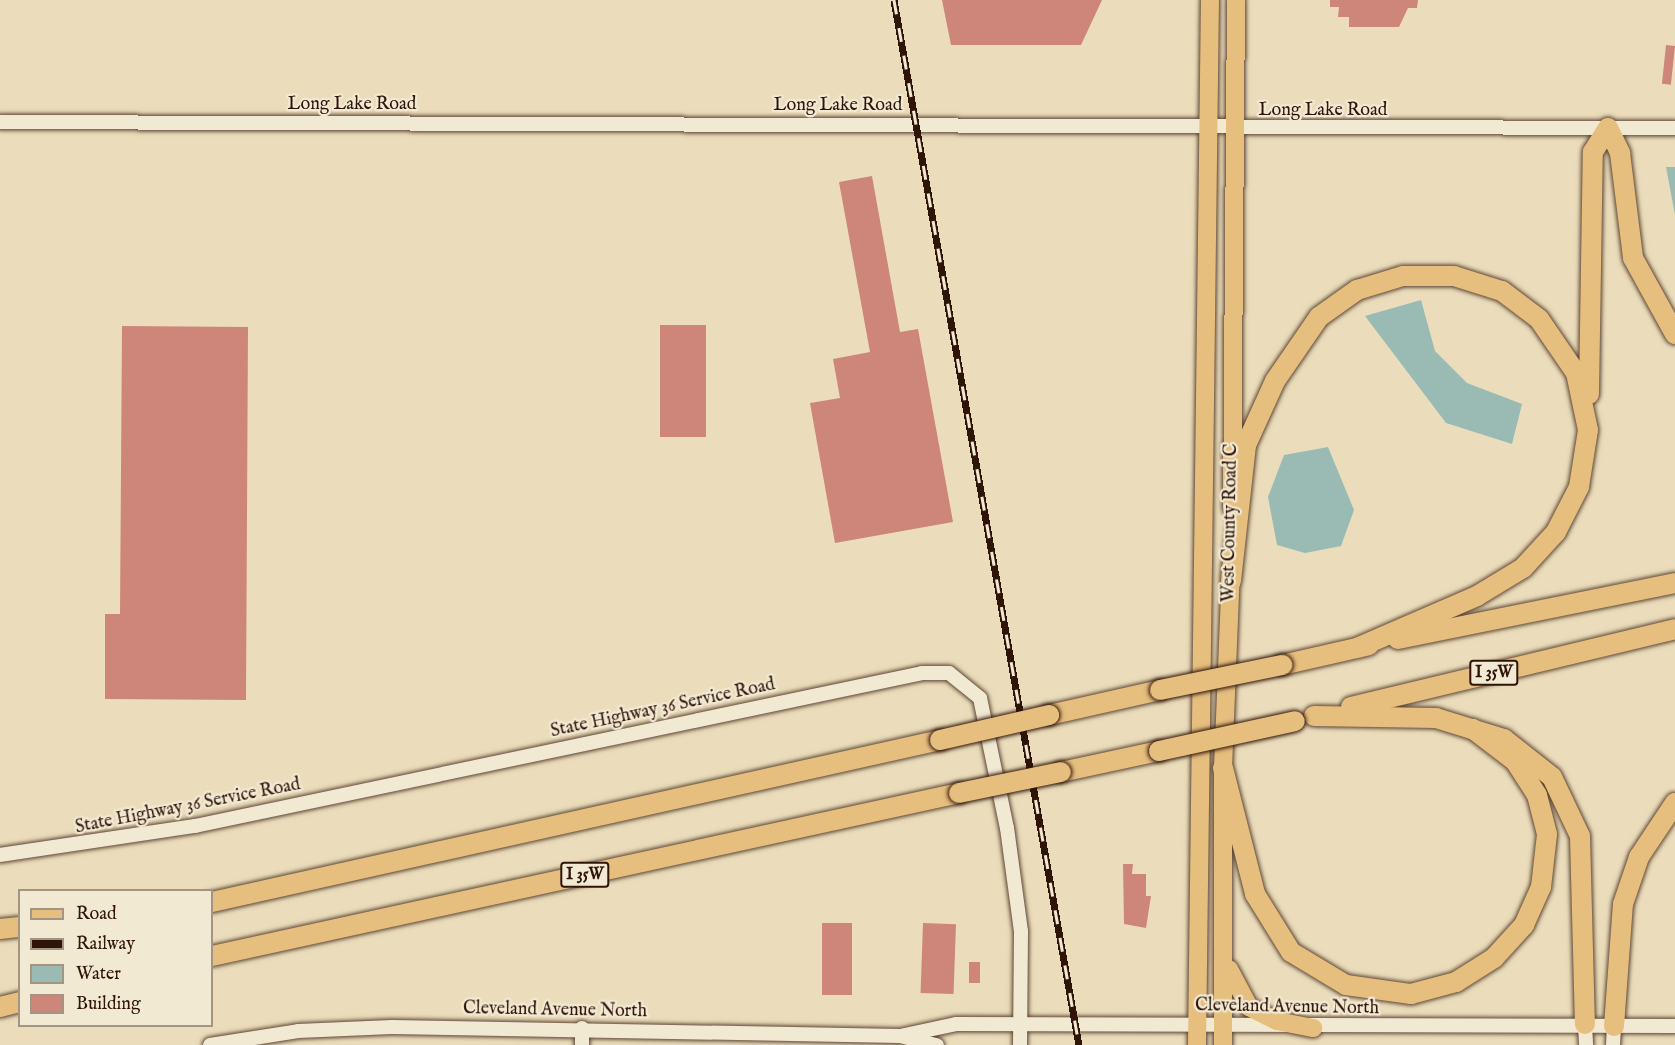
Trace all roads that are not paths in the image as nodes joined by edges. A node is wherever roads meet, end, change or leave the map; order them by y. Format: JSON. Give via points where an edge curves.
{"nodes":[{"id":1,"x":1210,"y":0,"type":"edge"},
{"id":2,"x":1236,"y":0,"type":"edge"},
{"id":3,"x":0,"y":122,"type":"edge"},
{"id":4,"x":1608,"y":128,"type":"junction"},
{"id":5,"x":1207,"y":129,"type":"junction"},
{"id":6,"x":1675,"y":129,"type":"edge"},
{"id":7,"x":1234,"y":130,"type":"junction"},
{"id":8,"x":1675,"y":334,"type":"edge"},
{"id":9,"x":1588,"y":430,"type":"junction"},
{"id":10,"x":1231,"y":581,"type":"junction"},
{"id":11,"x":1675,"y":583,"type":"edge"},
{"id":12,"x":1675,"y":629,"type":"edge"},
{"id":13,"x":1359,"y":647,"type":"junction"},
{"id":14,"x":1304,"y":719,"type":"junction"},
{"id":15,"x":1473,"y":729,"type":"junction"},
{"id":16,"x":1223,"y":768,"type":"junction"},
{"id":17,"x":1675,"y":803,"type":"edge"},
{"id":18,"x":0,"y":855,"type":"edge"},
{"id":19,"x":213,"y":903,"type":"edge"},
{"id":20,"x":18,"y":927,"type":"edge"},
{"id":21,"x":0,"y":929,"type":"edge"},
{"id":22,"x":1224,"y":945,"type":"junction"},
{"id":23,"x":213,"y":956,"type":"edge"},
{"id":24,"x":18,"y":996,"type":"edge"},
{"id":25,"x":0,"y":999,"type":"edge"},
{"id":26,"x":18,"y":1002,"type":"edge"},
{"id":27,"x":0,"y":1007,"type":"edge"},
{"id":28,"x":1020,"y":1024,"type":"junction"},
{"id":29,"x":1585,"y":1024,"type":"junction"},
{"id":30,"x":1197,"y":1026,"type":"junction"},
{"id":31,"x":1224,"y":1026,"type":"junction"},
{"id":32,"x":1675,"y":1026,"type":"edge"},
{"id":33,"x":582,"y":1028,"type":"junction"},
{"id":34,"x":1313,"y":1028,"type":"junction"},
{"id":35,"x":1614,"y":1035,"type":"edge"},
{"id":36,"x":900,"y":1036,"type":"junction"},
{"id":37,"x":210,"y":1045,"type":"edge"},
{"id":38,"x":582,"y":1045,"type":"edge"},
{"id":39,"x":937,"y":1045,"type":"edge"},
{"id":40,"x":1020,"y":1045,"type":"edge"},
{"id":41,"x":1197,"y":1045,"type":"edge"},
{"id":42,"x":1223,"y":1045,"type":"edge"},
{"id":43,"x":1586,"y":1045,"type":"edge"}],
"edges":[{"from":1,"to":5,"type":"main road","name":"West County Road C"},
{"from":2,"to":7,"type":"main road","name":"West County Road C"},
{"from":3,"to":5,"type":"street","name":"Long Lake Road"},
{"from":4,"to":6,"type":"street","name":"Long Lake Road"},
{"from":4,"to":7,"type":"street","name":"Long Lake Road"},
{"from":4,"to":8,"type":"highway","via":[[1620,153],[1633,258]]},
{"from":4,"to":9,"type":"highway","via":[[1593,152]]},
{"from":5,"to":7,"type":"street","name":"Long Lake Road"},
{"from":5,"to":30,"type":"main road","name":"West County Road C"},
{"from":7,"to":10,"type":"main road","name":"West County Road C"},
{"from":9,"to":10,"type":"highway","via":[[1585,402],[1567,353],[1539,319],[1502,291],[1431,274],[1357,290],[1319,317],[1258,413],[1246,445]]},
{"from":9,"to":13,"type":"highway","via":[[1586,460],[1569,510],[1523,568],[1477,596]]},
{"from":10,"to":16,"type":"main road","name":"West County Road C"},
{"from":11,"to":13,"type":"highway"},
{"from":12,"to":14,"type":"highway","number":"I 35W"},
{"from":13,"to":19,"type":"highway","bridge":true},
{"from":14,"to":15,"type":"highway","via":[[1436,718]]},
{"from":14,"to":23,"type":"highway","number":"I 35W","bridge":true},
{"from":15,"to":16,"type":"highway","via":[[1515,761],[1537,795],[1547,844],[1541,887],[1524,925],[1494,958],[1456,982],[1411,994],[1346,985],[1291,952],[1255,894]]},
{"from":15,"to":29,"type":"highway","via":[[1504,740],[1538,763],[1574,815],[1583,858]]},
{"from":16,"to":22,"type":"main road","name":"West County Road C"},
{"from":17,"to":35,"type":"highway","via":[[1639,857],[1623,904]]},
{"from":18,"to":28,"type":"street","name":"State Highway 36 Service Road","via":[[195,826],[922,673],[949,673],[972,687],[984,710],[1021,931]]},
{"from":20,"to":21,"type":"highway"},
{"from":22,"to":31,"type":"main road","name":"West County Road C"},
{"from":22,"to":34,"type":"main road","via":[[1232,982],[1249,1007],[1277,1021]]},
{"from":24,"to":25,"type":"highway"},
{"from":26,"to":27,"type":"highway"},
{"from":28,"to":30,"type":"street","name":"Cleveland Avenue North"},
{"from":28,"to":36,"type":"street","name":"Cleveland Avenue North","via":[[956,1024]]},
{"from":28,"to":40,"type":"street","name":"State Highway 36 Service Road"},
{"from":29,"to":34,"type":"street","name":"Cleveland Avenue North"},
{"from":29,"to":35,"type":"street","name":"Cleveland Avenue North"},
{"from":29,"to":43,"type":"street"},
{"from":30,"to":31,"type":"street","name":"Cleveland Avenue North"},
{"from":30,"to":41,"type":"main road","name":"West County Road C"},
{"from":31,"to":34,"type":"street","name":"Cleveland Avenue North"},
{"from":31,"to":42,"type":"main road","name":"West County Road C"},
{"from":32,"to":35,"type":"street","name":"Cleveland Avenue North"},
{"from":33,"to":36,"type":"street","name":"Cleveland Avenue North"},
{"from":33,"to":37,"type":"street","name":"Cleveland Avenue North","via":[[335,1027]]},
{"from":33,"to":38,"type":"street"},
{"from":36,"to":39,"type":"street","name":"Cleveland Avenue North"}]}
